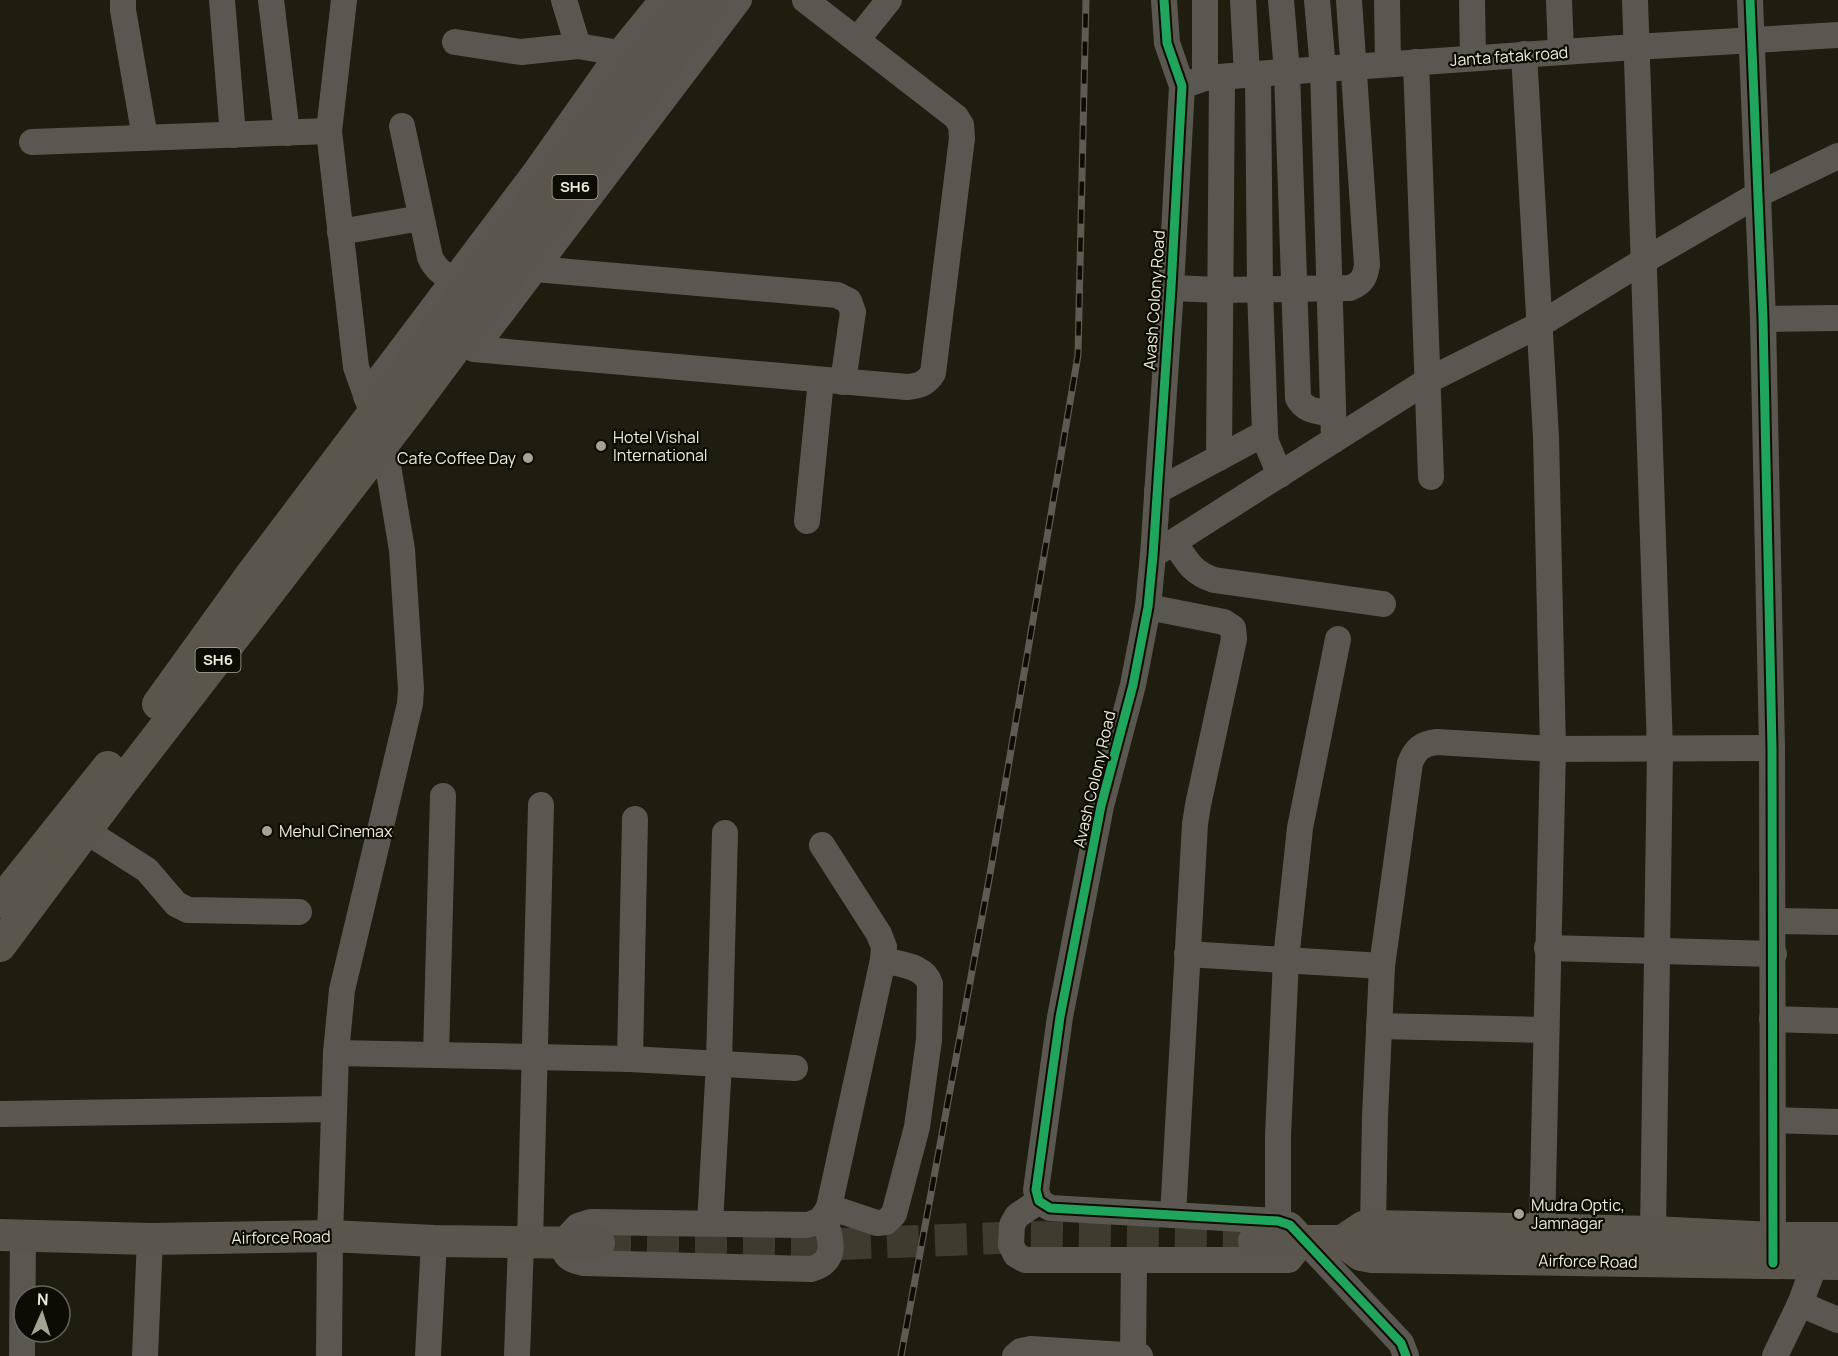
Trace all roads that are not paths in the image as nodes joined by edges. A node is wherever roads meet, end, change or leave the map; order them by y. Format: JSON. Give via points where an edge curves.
{"nodes":[{"id":1,"x":123,"y":0,"type":"edge"},
{"id":2,"x":222,"y":0,"type":"edge"},
{"id":3,"x":271,"y":0,"type":"edge"},
{"id":4,"x":344,"y":0,"type":"edge"},
{"id":5,"x":564,"y":0,"type":"edge"},
{"id":6,"x":662,"y":0,"type":"edge"},
{"id":7,"x":685,"y":0,"type":"edge"},
{"id":8,"x":714,"y":0,"type":"edge"},
{"id":9,"x":739,"y":0,"type":"edge"},
{"id":10,"x":805,"y":0,"type":"edge"},
{"id":11,"x":889,"y":0,"type":"edge"},
{"id":12,"x":1164,"y":0,"type":"edge"},
{"id":13,"x":1205,"y":0,"type":"edge"},
{"id":14,"x":1243,"y":0,"type":"edge"},
{"id":15,"x":1281,"y":0,"type":"edge"},
{"id":16,"x":1317,"y":0,"type":"edge"},
{"id":17,"x":1349,"y":0,"type":"edge"},
{"id":18,"x":1387,"y":0,"type":"edge"},
{"id":19,"x":1472,"y":0,"type":"edge"},
{"id":20,"x":1559,"y":0,"type":"edge"},
{"id":21,"x":1635,"y":0,"type":"edge"},
{"id":22,"x":1750,"y":0,"type":"edge"},
{"id":23,"x":1838,"y":35,"type":"edge"},
{"id":24,"x":857,"y":40,"type":"junction"},
{"id":25,"x":1752,"y":40,"type":"junction"},
{"id":26,"x":455,"y":42,"type":"dead end"},
{"id":27,"x":578,"y":46,"type":"junction"},
{"id":28,"x":1635,"y":47,"type":"junction"},
{"id":29,"x":1560,"y":52,"type":"junction"},
{"id":30,"x":619,"y":53,"type":"junction"},
{"id":31,"x":1524,"y":54,"type":"junction"},
{"id":32,"x":1473,"y":58,"type":"junction"},
{"id":33,"x":1416,"y":62,"type":"junction"},
{"id":34,"x":1388,"y":64,"type":"junction"},
{"id":35,"x":1354,"y":67,"type":"junction"},
{"id":36,"x":1323,"y":69,"type":"junction"},
{"id":37,"x":1287,"y":72,"type":"junction"},
{"id":38,"x":1252,"y":75,"type":"junction"},
{"id":39,"x":1203,"y":80,"type":"junction"},
{"id":40,"x":402,"y":126,"type":"dead end"},
{"id":41,"x":328,"y":131,"type":"junction"},
{"id":42,"x":287,"y":133,"type":"junction"},
{"id":43,"x":234,"y":135,"type":"junction"},
{"id":44,"x":145,"y":138,"type":"junction"},
{"id":45,"x":32,"y":142,"type":"dead end"},
{"id":46,"x":1838,"y":156,"type":"edge"},
{"id":47,"x":1759,"y":194,"type":"junction"},
{"id":48,"x":421,"y":218,"type":"junction"},
{"id":49,"x":340,"y":232,"type":"junction"},
{"id":50,"x":1645,"y":260,"type":"junction"},
{"id":51,"x":535,"y":269,"type":"junction"},
{"id":52,"x":453,"y":280,"type":"junction"},
{"id":53,"x":1171,"y":288,"type":"junction"},
{"id":54,"x":1293,"y":288,"type":"junction"},
{"id":55,"x":1329,"y":288,"type":"junction"},
{"id":56,"x":1260,"y":289,"type":"junction"},
{"id":57,"x":1220,"y":290,"type":"junction"},
{"id":58,"x":1838,"y":318,"type":"edge"},
{"id":59,"x":1763,"y":319,"type":"junction"},
{"id":60,"x":1539,"y":325,"type":"junction"},
{"id":61,"x":474,"y":348,"type":"junction"},
{"id":62,"x":424,"y":367,"type":"junction"},
{"id":63,"x":832,"y":381,"type":"junction"},
{"id":64,"x":1427,"y":381,"type":"junction"},
{"id":65,"x":369,"y":405,"type":"junction"},
{"id":66,"x":411,"y":408,"type":"junction"},
{"id":67,"x":1333,"y":414,"type":"junction"},
{"id":68,"x":1265,"y":433,"type":"junction"},
{"id":69,"x":1334,"y":440,"type":"junction"},
{"id":70,"x":384,"y":442,"type":"junction"},
{"id":71,"x":1219,"y":458,"type":"junction"},
{"id":72,"x":1280,"y":475,"type":"junction"},
{"id":73,"x":1431,"y":477,"type":"dead end"},
{"id":74,"x":1157,"y":491,"type":"junction"},
{"id":75,"x":807,"y":521,"type":"dead end"},
{"id":76,"x":1164,"y":549,"type":"junction"},
{"id":77,"x":1383,"y":604,"type":"dead end"},
{"id":78,"x":1148,"y":607,"type":"junction"},
{"id":79,"x":1338,"y":639,"type":"dead end"},
{"id":80,"x":1772,"y":748,"type":"junction"},
{"id":81,"x":1660,"y":749,"type":"junction"},
{"id":82,"x":1553,"y":750,"type":"junction"},
{"id":83,"x":443,"y":796,"type":"dead end"},
{"id":84,"x":541,"y":805,"type":"dead end"},
{"id":85,"x":635,"y":819,"type":"dead end"},
{"id":86,"x":86,"y":831,"type":"junction"},
{"id":87,"x":725,"y":833,"type":"dead end"},
{"id":88,"x":822,"y":845,"type":"dead end"},
{"id":89,"x":0,"y":902,"type":"edge"},
{"id":90,"x":299,"y":912,"type":"dead end"},
{"id":91,"x":1773,"y":921,"type":"junction"},
{"id":92,"x":1838,"y":922,"type":"edge"},
{"id":93,"x":0,"y":946,"type":"edge"},
{"id":94,"x":1547,"y":948,"type":"junction"},
{"id":95,"x":1657,"y":950,"type":"junction"},
{"id":96,"x":1187,"y":954,"type":"junction"},
{"id":97,"x":1774,"y":954,"type":"junction"},
{"id":98,"x":883,"y":960,"type":"junction"},
{"id":99,"x":1286,"y":960,"type":"junction"},
{"id":100,"x":1382,"y":966,"type":"junction"},
{"id":101,"x":1772,"y":1019,"type":"junction"},
{"id":102,"x":1838,"y":1021,"type":"edge"},
{"id":103,"x":1379,"y":1026,"type":"junction"},
{"id":104,"x":1545,"y":1030,"type":"junction"},
{"id":105,"x":336,"y":1053,"type":"junction"},
{"id":106,"x":436,"y":1055,"type":"junction"},
{"id":107,"x":534,"y":1057,"type":"junction"},
{"id":108,"x":630,"y":1059,"type":"junction"},
{"id":109,"x":718,"y":1063,"type":"junction"},
{"id":110,"x":795,"y":1068,"type":"dead end"},
{"id":111,"x":334,"y":1110,"type":"junction"},
{"id":112,"x":0,"y":1114,"type":"edge"},
{"id":113,"x":1773,"y":1120,"type":"junction"},
{"id":114,"x":1838,"y":1122,"type":"edge"},
{"id":115,"x":1039,"y":1201,"type":"junction"},
{"id":116,"x":826,"y":1212,"type":"junction"},
{"id":117,"x":1173,"y":1215,"type":"junction"},
{"id":118,"x":1278,"y":1221,"type":"junction"},
{"id":119,"x":710,"y":1223,"type":"junction"},
{"id":120,"x":1373,"y":1226,"type":"junction"},
{"id":121,"x":1542,"y":1230,"type":"junction"},
{"id":122,"x":1653,"y":1232,"type":"junction"},
{"id":123,"x":12,"y":1235,"type":"edge"},
{"id":124,"x":330,"y":1236,"type":"junction"},
{"id":125,"x":1838,"y":1238,"type":"edge"},
{"id":126,"x":150,"y":1239,"type":"junction"},
{"id":127,"x":434,"y":1241,"type":"junction"},
{"id":128,"x":1254,"y":1241,"type":"tunnel mouth"},
{"id":129,"x":1342,"y":1241,"type":"junction"},
{"id":130,"x":525,"y":1242,"type":"junction"},
{"id":131,"x":1304,"y":1242,"type":"junction"},
{"id":132,"x":561,"y":1243,"type":"junction"},
{"id":133,"x":598,"y":1243,"type":"tunnel mouth"},
{"id":134,"x":1773,"y":1251,"type":"junction"},
{"id":135,"x":1134,"y":1260,"type":"junction"},
{"id":136,"x":1827,"y":1264,"type":"edge"},
{"id":137,"x":1800,"y":1304,"type":"junction"},
{"id":138,"x":1838,"y":1320,"type":"edge"},
{"id":139,"x":22,"y":1356,"type":"edge"},
{"id":140,"x":145,"y":1356,"type":"edge"},
{"id":141,"x":329,"y":1356,"type":"edge"},
{"id":142,"x":428,"y":1356,"type":"edge"},
{"id":143,"x":517,"y":1356,"type":"edge"},
{"id":144,"x":1015,"y":1356,"type":"edge"},
{"id":145,"x":1133,"y":1356,"type":"edge"},
{"id":146,"x":1140,"y":1356,"type":"edge"},
{"id":147,"x":1406,"y":1356,"type":"edge"},
{"id":148,"x":1775,"y":1356,"type":"edge"}],
"edges":[{"from":1,"to":44,"type":"street"},
{"from":2,"to":43,"type":"street"},
{"from":3,"to":42,"type":"street"},
{"from":4,"to":41,"type":"street"},
{"from":5,"to":27,"type":"street"},
{"from":6,"to":30,"type":"street"},
{"from":7,"to":62,"type":"main road","number":"SH6"},
{"from":8,"to":62,"type":"main road","number":"SH6"},
{"from":9,"to":51,"type":"street"},
{"from":10,"to":24,"type":"street"},
{"from":11,"to":24,"type":"street"},
{"from":12,"to":39,"type":"street","via":[[1167,43]]},
{"from":13,"to":39,"type":"street"},
{"from":14,"to":38,"type":"street"},
{"from":15,"to":37,"type":"street"},
{"from":16,"to":36,"type":"street"},
{"from":17,"to":35,"type":"street"},
{"from":18,"to":34,"type":"street"},
{"from":19,"to":32,"type":"street"},
{"from":20,"to":29,"type":"street"},
{"from":21,"to":28,"type":"street"},
{"from":22,"to":25,"type":"street"},
{"from":23,"to":25,"type":"street","name":"Janta fatak road"},
{"from":24,"to":63,"type":"street","via":[[956,117],[962,138],[933,374],[918,386],[907,387]]},
{"from":25,"to":28,"type":"street","name":"Janta fatak road"},
{"from":25,"to":47,"type":"street"},
{"from":26,"to":27,"type":"street","via":[[521,52]]},
{"from":27,"to":30,"type":"street"},
{"from":28,"to":29,"type":"street","name":"Janta fatak road"},
{"from":28,"to":50,"type":"street"},
{"from":29,"to":31,"type":"street","name":"Janta fatak road"},
{"from":30,"to":52,"type":"street"},
{"from":31,"to":32,"type":"street","name":"Janta fatak road"},
{"from":31,"to":60,"type":"street"},
{"from":32,"to":33,"type":"street","name":"Janta fatak road"},
{"from":33,"to":34,"type":"street","name":"Janta fatak road"},
{"from":33,"to":64,"type":"street"},
{"from":34,"to":35,"type":"street","name":"Janta fatak road"},
{"from":35,"to":36,"type":"street","name":"Janta fatak road"},
{"from":35,"to":55,"type":"street","via":[[1367,265],[1360,284]]},
{"from":36,"to":37,"type":"street","name":"Janta fatak road"},
{"from":36,"to":55,"type":"street"},
{"from":37,"to":38,"type":"street","name":"Janta fatak road"},
{"from":37,"to":54,"type":"street"},
{"from":38,"to":39,"type":"street","name":"Janta fatak road"},
{"from":38,"to":56,"type":"street"},
{"from":39,"to":53,"type":"street","name":"Avash Colony Road"},
{"from":39,"to":57,"type":"street"},
{"from":40,"to":48,"type":"street"},
{"from":41,"to":42,"type":"street"},
{"from":41,"to":49,"type":"street"},
{"from":42,"to":43,"type":"street"},
{"from":43,"to":44,"type":"street"},
{"from":44,"to":45,"type":"street"},
{"from":46,"to":47,"type":"street"},
{"from":47,"to":50,"type":"street"},
{"from":47,"to":59,"type":"street"},
{"from":48,"to":49,"type":"street"},
{"from":48,"to":52,"type":"street","via":[[433,265]]},
{"from":49,"to":65,"type":"street","via":[[356,367]]},
{"from":50,"to":60,"type":"street"},
{"from":50,"to":81,"type":"street"},
{"from":51,"to":61,"type":"street"},
{"from":51,"to":63,"type":"street","via":[[837,295],[849,301],[853,312]]},
{"from":52,"to":65,"type":"street"},
{"from":53,"to":57,"type":"street"},
{"from":53,"to":74,"type":"street","name":"Avash Colony Road"},
{"from":54,"to":55,"type":"street"},
{"from":54,"to":56,"type":"street"},
{"from":54,"to":67,"type":"street","via":[[1298,398],[1310,410]]},
{"from":55,"to":67,"type":"street"},
{"from":56,"to":57,"type":"street"},
{"from":56,"to":68,"type":"street"},
{"from":57,"to":71,"type":"street"},
{"from":58,"to":59,"type":"street"},
{"from":59,"to":80,"type":"street"},
{"from":60,"to":64,"type":"street"},
{"from":60,"to":82,"type":"street","via":[[1546,437]]},
{"from":61,"to":63,"type":"street"},
{"from":61,"to":66,"type":"street","via":[[435,394]]},
{"from":62,"to":65,"type":"main road","number":"SH6"},
{"from":62,"to":66,"type":"main road","number":"SH6"},
{"from":63,"to":75,"type":"street"},
{"from":64,"to":69,"type":"street"},
{"from":64,"to":73,"type":"street"},
{"from":65,"to":89,"type":"main road","number":"SH6","via":[[308,502],[156,706]]},
{"from":66,"to":70,"type":"main road","number":"SH6"},
{"from":67,"to":69,"type":"street"},
{"from":68,"to":71,"type":"street"},
{"from":68,"to":72,"type":"street"},
{"from":69,"to":72,"type":"street"},
{"from":70,"to":86,"type":"main road","number":"SH6"},
{"from":70,"to":105,"type":"street","via":[[402,550],[410,704],[344,974]]},
{"from":71,"to":74,"type":"street"},
{"from":72,"to":76,"type":"street"},
{"from":74,"to":76,"type":"street","name":"Avash Colony Road"},
{"from":76,"to":77,"type":"street","via":[[1200,575],[1214,580]]},
{"from":76,"to":78,"type":"street","name":"Avash Colony Road"},
{"from":78,"to":96,"type":"street","via":[[1224,622],[1233,628],[1234,639],[1198,805]]},
{"from":78,"to":115,"type":"street","name":"Avash Colony Road","via":[[1133,685],[1101,806],[1059,1017],[1036,1182]]},
{"from":79,"to":99,"type":"street","via":[[1300,828]]},
{"from":80,"to":81,"type":"street"},
{"from":80,"to":91,"type":"street"},
{"from":81,"to":82,"type":"street"},
{"from":81,"to":95,"type":"street"},
{"from":82,"to":94,"type":"street"},
{"from":82,"to":100,"type":"street","via":[[1437,742],[1424,744],[1414,752]]},
{"from":83,"to":106,"type":"street"},
{"from":84,"to":107,"type":"street"},
{"from":85,"to":108,"type":"street"},
{"from":86,"to":90,"type":"street","via":[[147,870],[176,904],[188,910]]},
{"from":86,"to":93,"type":"main road","number":"SH6"},
{"from":87,"to":109,"type":"street"},
{"from":88,"to":98,"type":"street","via":[[879,934],[884,946]]},
{"from":91,"to":92,"type":"street"},
{"from":91,"to":97,"type":"street"},
{"from":94,"to":95,"type":"street"},
{"from":94,"to":104,"type":"street"},
{"from":95,"to":97,"type":"street"},
{"from":95,"to":122,"type":"street"},
{"from":96,"to":99,"type":"street"},
{"from":96,"to":117,"type":"street"},
{"from":97,"to":101,"type":"street"},
{"from":98,"to":116,"type":"street"},
{"from":98,"to":116,"type":"street","via":[[920,969],[928,975],[930,984],[929,1040],[914,1140],[894,1215],[886,1222]]},
{"from":99,"to":100,"type":"street"},
{"from":99,"to":118,"type":"street"},
{"from":100,"to":103,"type":"street"},
{"from":101,"to":102,"type":"street"},
{"from":101,"to":113,"type":"street"},
{"from":103,"to":104,"type":"street"},
{"from":103,"to":120,"type":"street"},
{"from":104,"to":121,"type":"street"},
{"from":105,"to":106,"type":"street"},
{"from":105,"to":111,"type":"street"},
{"from":106,"to":107,"type":"street"},
{"from":107,"to":108,"type":"street"},
{"from":107,"to":130,"type":"street"},
{"from":108,"to":109,"type":"street"},
{"from":109,"to":110,"type":"street"},
{"from":109,"to":119,"type":"street"},
{"from":111,"to":112,"type":"street"},
{"from":111,"to":124,"type":"street"},
{"from":113,"to":114,"type":"street"},
{"from":113,"to":134,"type":"street"},
{"from":115,"to":117,"type":"street","via":[[1050,1208]]},
{"from":115,"to":135,"type":"street","via":[[1017,1216],[1012,1225],[1011,1245],[1016,1256],[1025,1260]]},
{"from":116,"to":119,"type":"street","via":[[818,1222],[807,1225]]},
{"from":116,"to":132,"type":"street","via":[[831,1237],[829,1258],[811,1269],[584,1263],[572,1261]]},
{"from":117,"to":118,"type":"street"},
{"from":118,"to":131,"type":"street","via":[[1290,1225]]},
{"from":119,"to":132,"type":"street","via":[[591,1222],[578,1226]]},
{"from":120,"to":121,"type":"main road","name":"Airforce Road"},
{"from":120,"to":129,"type":"main road","name":"Airforce Road","via":[[1363,1227]]},
{"from":121,"to":122,"type":"main road","name":"Airforce Road"},
{"from":122,"to":134,"type":"main road","name":"Airforce Road"},
{"from":123,"to":126,"type":"main road","name":"Airforce Road"},
{"from":123,"to":139,"type":"street"},
{"from":124,"to":126,"type":"main road","name":"Airforce Road"},
{"from":124,"to":127,"type":"main road","name":"Airforce Road"},
{"from":124,"to":141,"type":"street"},
{"from":125,"to":134,"type":"main road","name":"Airforce Road"},
{"from":126,"to":140,"type":"street"},
{"from":127,"to":130,"type":"main road","name":"Airforce Road"},
{"from":127,"to":142,"type":"street"},
{"from":128,"to":131,"type":"main road","name":"Airforce Road"},
{"from":129,"to":131,"type":"main road","name":"Airforce Road"},
{"from":129,"to":134,"type":"main road","name":"Airforce Road","via":[[1372,1257]]},
{"from":130,"to":132,"type":"main road","name":"Airforce Road"},
{"from":130,"to":143,"type":"street"},
{"from":131,"to":135,"type":"street","via":[[1288,1260]]},
{"from":131,"to":147,"type":"street","via":[[1401,1342]]},
{"from":132,"to":133,"type":"main road","name":"Airforce Road"},
{"from":134,"to":136,"type":"main road","name":"Airforce Road"},
{"from":135,"to":145,"type":"street"},
{"from":136,"to":137,"type":"street"},
{"from":137,"to":138,"type":"street"},
{"from":137,"to":148,"type":"street"},
{"from":144,"to":145,"type":"street","via":[[1031,1349]]},
{"from":145,"to":146,"type":"street"}]}
